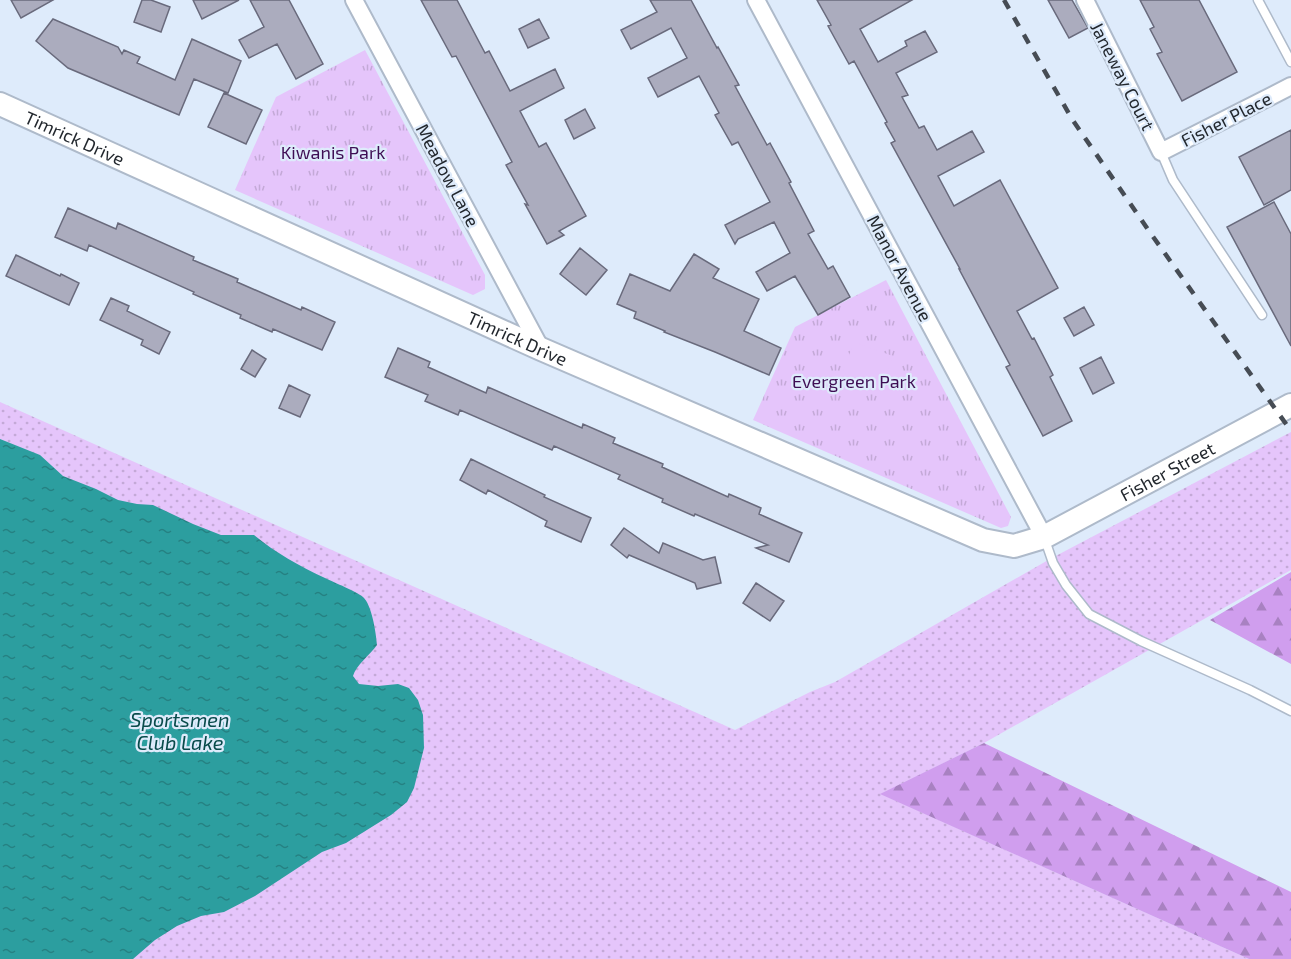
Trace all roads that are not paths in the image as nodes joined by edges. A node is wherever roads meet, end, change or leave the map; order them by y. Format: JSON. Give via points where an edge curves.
{"nodes":[{"id":1,"x":354,"y":0,"type":"edge"},
{"id":2,"x":756,"y":0,"type":"edge"},
{"id":3,"x":1085,"y":0,"type":"edge"},
{"id":4,"x":1258,"y":0,"type":"edge"},
{"id":5,"x":1291,"y":62,"type":"edge"},
{"id":6,"x":1291,"y":86,"type":"edge"},
{"id":7,"x":0,"y":104,"type":"edge"},
{"id":8,"x":1161,"y":152,"type":"junction"},
{"id":9,"x":1262,"y":315,"type":"dead end"},
{"id":10,"x":541,"y":349,"type":"junction"},
{"id":11,"x":1291,"y":405,"type":"edge"},
{"id":12,"x":1044,"y":537,"type":"junction"},
{"id":13,"x":1291,"y":711,"type":"edge"}],
"edges":[{"from":1,"to":10,"type":"street","name":"Meadow Lane"},
{"from":2,"to":12,"type":"street","name":"Manor Avenue"},
{"from":3,"to":8,"type":"street","name":"Janeway Court"},
{"from":4,"to":5,"type":"lane"},
{"from":6,"to":8,"type":"street","name":"Fisher Place"},
{"from":7,"to":10,"type":"street","name":"Timrick Drive"},
{"from":8,"to":9,"type":"lane","via":[[1173,180]]},
{"from":10,"to":12,"type":"street","name":"Timrick Drive","via":[[983,540],[1014,546]]},
{"from":11,"to":12,"type":"street","name":"Fisher Street"},
{"from":12,"to":13,"type":"lane","via":[[1053,563],[1089,614]]}]}
